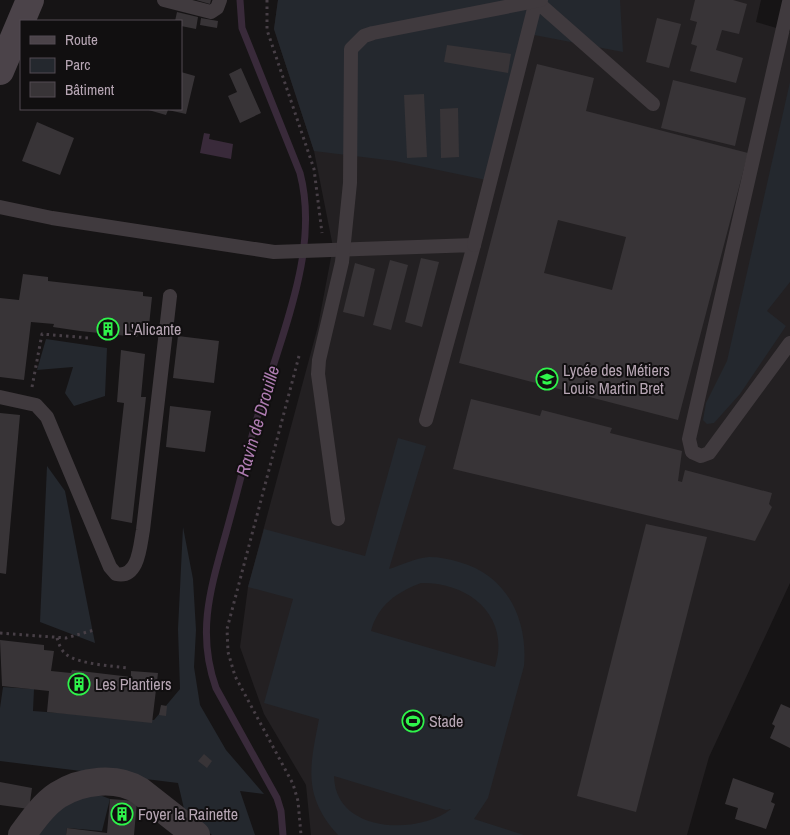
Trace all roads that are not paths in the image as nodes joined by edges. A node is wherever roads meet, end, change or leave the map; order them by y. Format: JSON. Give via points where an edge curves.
{"nodes":[{"id":1,"x":30,"y":0,"type":"edge"},
{"id":2,"x":164,"y":0,"type":"edge"},
{"id":3,"x":220,"y":0,"type":"edge"},
{"id":4,"x":539,"y":0,"type":"edge"},
{"id":5,"x":780,"y":0,"type":"edge"},
{"id":6,"x":790,"y":2,"type":"edge"},
{"id":7,"x":21,"y":20,"type":"edge"},
{"id":8,"x":20,"y":23,"type":"edge"},
{"id":9,"x":0,"y":70,"type":"edge"},
{"id":10,"x":653,"y":104,"type":"dead end"},
{"id":11,"x":0,"y":207,"type":"edge"},
{"id":12,"x":474,"y":245,"type":"junction"},
{"id":13,"x":344,"y":250,"type":"junction"},
{"id":14,"x":170,"y":296,"type":"dead end"},
{"id":15,"x":790,"y":342,"type":"edge"},
{"id":16,"x":0,"y":397,"type":"edge"},
{"id":17,"x":426,"y":420,"type":"dead end"},
{"id":18,"x":338,"y":519,"type":"dead end"},
{"id":19,"x":22,"y":835,"type":"edge"},
{"id":20,"x":196,"y":835,"type":"edge"}],
"edges":[{"from":1,"to":7,"type":"main road"},
{"from":2,"to":3,"type":"lane","via":[[211,12]]},
{"from":4,"to":10,"type":"lane"},
{"from":4,"to":12,"type":"lane"},
{"from":4,"to":13,"type":"lane","via":[[373,33],[356,42],[350,56],[350,184]]},
{"from":5,"to":6,"type":"lane"},
{"from":6,"to":15,"type":"lane","via":[[689,439],[692,452],[701,456],[709,453]]},
{"from":8,"to":9,"type":"main road"},
{"from":11,"to":13,"type":"lane","via":[[258,251]]},
{"from":12,"to":13,"type":"lane"},
{"from":12,"to":17,"type":"lane"},
{"from":13,"to":18,"type":"lane","via":[[318,374]]},
{"from":14,"to":16,"type":"lane","via":[[143,530],[137,560],[126,573],[120,575],[112,571],[47,417],[40,408]]},
{"from":19,"to":20,"type":"street","via":[[59,794],[76,787],[110,781],[130,785],[140,791]]}]}
